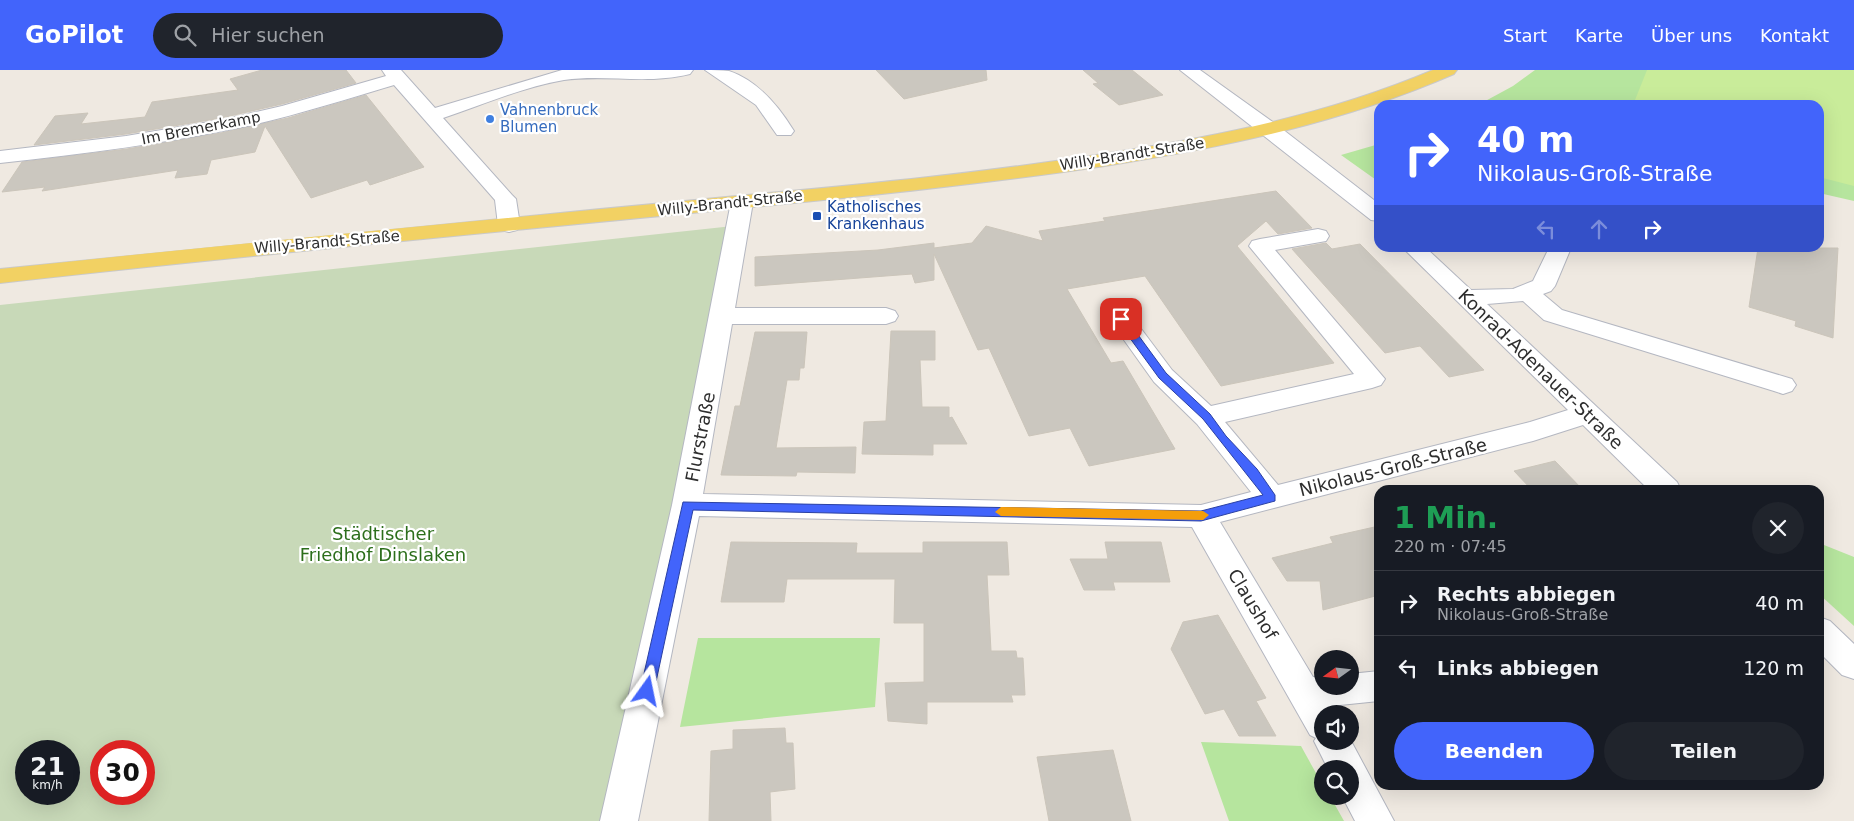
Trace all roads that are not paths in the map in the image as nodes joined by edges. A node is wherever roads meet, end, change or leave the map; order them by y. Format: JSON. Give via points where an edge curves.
{"nodes":[{"id":1,"x":529,"y":70,"type":"edge"},
{"id":2,"x":684,"y":70,"type":"edge"},
{"id":3,"x":714,"y":70,"type":"edge"},
{"id":4,"x":1189,"y":70,"type":"edge"},
{"id":5,"x":1448,"y":70,"type":"edge"},
{"id":6,"x":578,"y":72,"type":"edge"},
{"id":7,"x":395,"y":74,"type":"edge"},
{"id":8,"x":519,"y":87,"type":"junction"},
{"id":9,"x":432,"y":116,"type":"junction"},
{"id":10,"x":1270,"y":129,"type":"junction"},
{"id":11,"x":784,"y":131,"type":"dead end"},
{"id":12,"x":0,"y":157,"type":"edge"},
{"id":13,"x":742,"y":202,"type":"junction"},
{"id":14,"x":1374,"y":211,"type":"edge"},
{"id":15,"x":509,"y":225,"type":"junction"},
{"id":16,"x":1318,"y":236,"type":"dead end"},
{"id":17,"x":1418,"y":252,"type":"edge"},
{"id":18,"x":1558,"y":252,"type":"edge"},
{"id":19,"x":0,"y":276,"type":"edge"},
{"id":20,"x":1526,"y":292,"type":"junction"},
{"id":21,"x":1466,"y":297,"type":"junction"},
{"id":22,"x":723,"y":316,"type":"junction"},
{"id":23,"x":886,"y":316,"type":"dead end"},
{"id":24,"x":1121,"y":319,"type":"dead end"},
{"id":25,"x":1783,"y":385,"type":"dead end"},
{"id":26,"x":1587,"y":414,"type":"junction"},
{"id":27,"x":1206,"y":417,"type":"junction"},
{"id":28,"x":1663,"y":485,"type":"edge"},
{"id":29,"x":1271,"y":498,"type":"junction"},
{"id":30,"x":688,"y":505,"type":"junction"},
{"id":31,"x":1201,"y":516,"type":"junction"},
{"id":32,"x":1824,"y":636,"type":"edge"},
{"id":33,"x":1854,"y":664,"type":"edge"},
{"id":34,"x":1374,"y":686,"type":"edge"},
{"id":35,"x":1306,"y":693,"type":"junction"},
{"id":36,"x":1314,"y":708,"type":"edge"},
{"id":37,"x":1359,"y":792,"type":"edge"},
{"id":38,"x":619,"y":821,"type":"edge"},
{"id":39,"x":1375,"y":821,"type":"edge"}],
"edges":[{"from":1,"to":8,"type":"street"},
{"from":2,"to":6,"type":"street","via":[[648,75]]},
{"from":3,"to":11,"type":"street","via":[[751,90],[773,110]]},
{"from":4,"to":10,"type":"street"},
{"from":5,"to":10,"type":"main road","name":"Willy-Brandt-Straße","via":[[1384,96]]},
{"from":6,"to":8,"type":"street"},
{"from":7,"to":9,"type":"street"},
{"from":7,"to":12,"type":"street","name":"Im Bremerkamp","via":[[314,103],[217,126]]},
{"from":8,"to":9,"type":"street"},
{"from":9,"to":15,"type":"street","via":[[505,200]]},
{"from":10,"to":13,"type":"main road","name":"Willy-Brandt-Straße","via":[[1128,157]]},
{"from":10,"to":14,"type":"street"},
{"from":13,"to":15,"type":"main road","name":"Willy-Brandt-Straße"},
{"from":13,"to":22,"type":"street","name":"Flurstraße"},
{"from":15,"to":19,"type":"main road","name":"Willy-Brandt-Straße","via":[[174,256]]},
{"from":16,"to":27,"type":"street","via":[[1260,246],[1372,379]]},
{"from":17,"to":21,"type":"street","name":"Konrad-Adenauer-Straße"},
{"from":18,"to":20,"type":"street","via":[[1543,286]]},
{"from":20,"to":21,"type":"street","via":[[1515,296]]},
{"from":20,"to":25,"type":"street","via":[[1553,316]]},
{"from":21,"to":26,"type":"street","name":"Konrad-Adenauer-Straße"},
{"from":22,"to":23,"type":"street"},
{"from":22,"to":30,"type":"street","name":"Flurstraße"},
{"from":24,"to":27,"type":"street","via":[[1163,376]]},
{"from":26,"to":28,"type":"street","name":"Konrad-Adenauer-Straße"},
{"from":26,"to":29,"type":"street","name":"Nikolaus-Groß-Straße"},
{"from":27,"to":29,"type":"street"},
{"from":29,"to":31,"type":"street","name":"Nikolaus-Groß-Straße"},
{"from":30,"to":31,"type":"street","name":"Nikolaus-Groß-Straße"},
{"from":30,"to":38,"type":"street","name":"Flurstraße"},
{"from":31,"to":35,"type":"street","name":"Claushof"},
{"from":32,"to":33,"type":"street"},
{"from":34,"to":35,"type":"street"},
{"from":35,"to":36,"type":"street","name":"Claushof"},
{"from":37,"to":39,"type":"street"}]}
